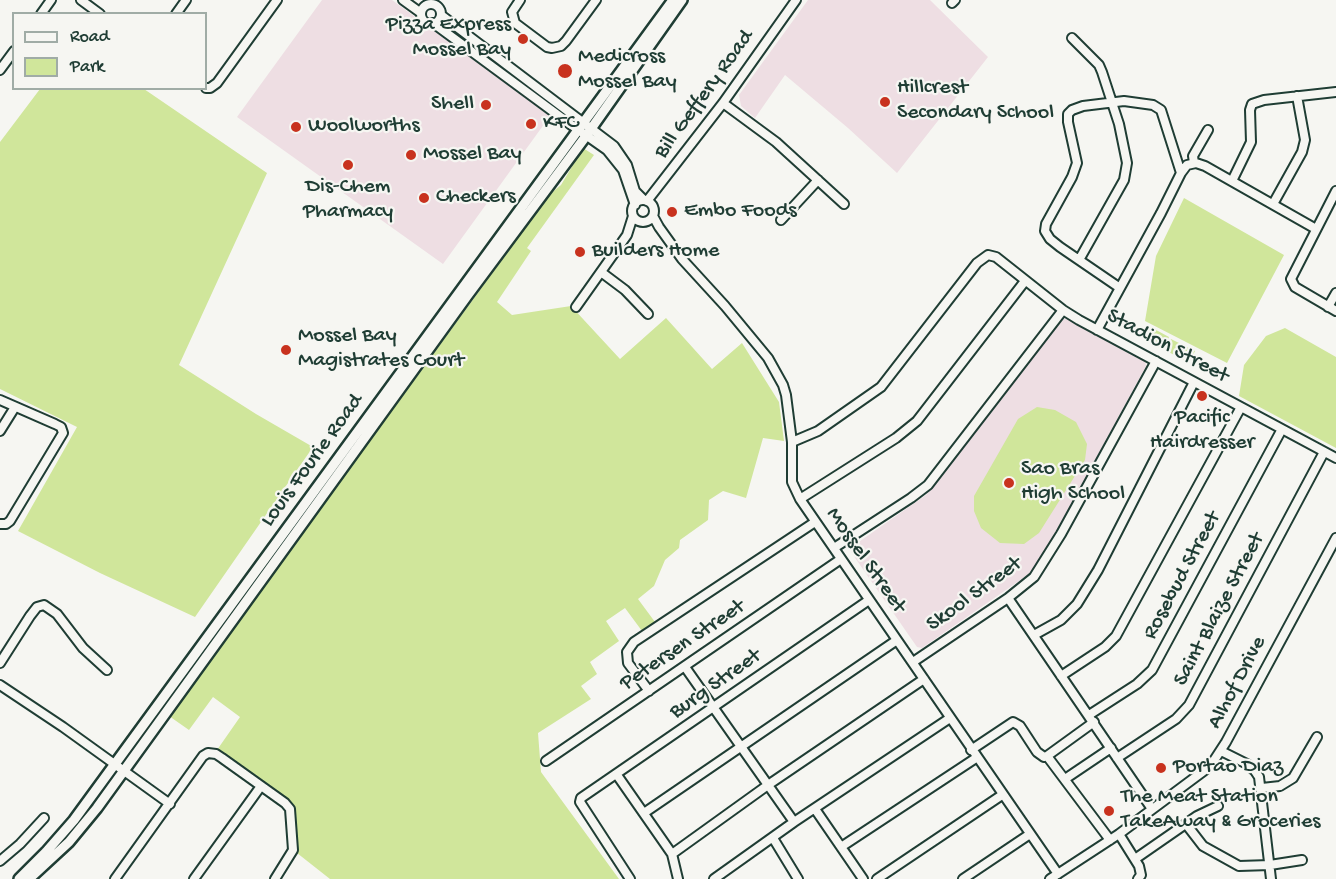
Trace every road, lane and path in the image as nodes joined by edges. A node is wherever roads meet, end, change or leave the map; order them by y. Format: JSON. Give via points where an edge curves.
{"nodes":[{"id":1,"x":81,"y":0,"type":"edge"},
{"id":2,"x":276,"y":0,"type":"edge"},
{"id":3,"x":403,"y":0,"type":"edge"},
{"id":4,"x":520,"y":0,"type":"edge"},
{"id":5,"x":596,"y":0,"type":"edge"},
{"id":6,"x":673,"y":0,"type":"edge"},
{"id":7,"x":682,"y":0,"type":"edge"},
{"id":8,"x":796,"y":0,"type":"edge"},
{"id":9,"x":433,"y":2,"type":"edge"},
{"id":10,"x":97,"y":12,"type":"edge"},
{"id":11,"x":421,"y":12,"type":"junction"},
{"id":12,"x":441,"y":15,"type":"junction"},
{"id":13,"x":433,"y":23,"type":"junction"},
{"id":14,"x":1072,"y":38,"type":"dead end"},
{"id":15,"x":12,"y":54,"type":"edge"},
{"id":16,"x":0,"y":70,"type":"edge"},
{"id":17,"x":207,"y":88,"type":"edge"},
{"id":18,"x":1336,"y":92,"type":"edge"},
{"id":19,"x":1298,"y":96,"type":"junction"},
{"id":20,"x":1112,"y":101,"type":"junction"},
{"id":21,"x":723,"y":103,"type":"junction"},
{"id":22,"x":580,"y":126,"type":"junction"},
{"id":23,"x":1208,"y":130,"type":"dead end"},
{"id":24,"x":589,"y":132,"type":"junction"},
{"id":25,"x":1194,"y":164,"type":"junction"},
{"id":26,"x":1181,"y":173,"type":"junction"},
{"id":27,"x":818,"y":180,"type":"junction"},
{"id":28,"x":1232,"y":181,"type":"junction"},
{"id":29,"x":1336,"y":191,"type":"edge"},
{"id":30,"x":648,"y":202,"type":"junction"},
{"id":31,"x":844,"y":204,"type":"dead end"},
{"id":32,"x":1273,"y":204,"type":"junction"},
{"id":33,"x":635,"y":205,"type":"junction"},
{"id":34,"x":633,"y":216,"type":"junction"},
{"id":35,"x":653,"y":216,"type":"junction"},
{"id":36,"x":781,"y":220,"type":"dead end"},
{"id":37,"x":643,"y":222,"type":"junction"},
{"id":38,"x":1316,"y":229,"type":"junction"},
{"id":39,"x":627,"y":235,"type":"junction"},
{"id":40,"x":682,"y":259,"type":"junction"},
{"id":41,"x":1079,"y":260,"type":"junction"},
{"id":42,"x":601,"y":272,"type":"junction"},
{"id":43,"x":1025,"y":281,"type":"junction"},
{"id":44,"x":1120,"y":288,"type":"junction"},
{"id":45,"x":1336,"y":292,"type":"edge"},
{"id":46,"x":576,"y":307,"type":"dead end"},
{"id":47,"x":1328,"y":307,"type":"junction"},
{"id":48,"x":1063,"y":310,"type":"junction"},
{"id":49,"x":1336,"y":311,"type":"edge"},
{"id":50,"x":648,"y":314,"type":"dead end"},
{"id":51,"x":1097,"y":330,"type":"junction"},
{"id":52,"x":1156,"y":361,"type":"junction"},
{"id":53,"x":1194,"y":382,"type":"junction"},
{"id":54,"x":0,"y":399,"type":"edge"},
{"id":55,"x":15,"y":407,"type":"junction"},
{"id":56,"x":1241,"y":407,"type":"junction"},
{"id":57,"x":1282,"y":429,"type":"junction"},
{"id":58,"x":0,"y":431,"type":"edge"},
{"id":59,"x":792,"y":442,"type":"junction"},
{"id":60,"x":1324,"y":452,"type":"junction"},
{"id":61,"x":1336,"y":459,"type":"edge"},
{"id":62,"x":800,"y":499,"type":"junction"},
{"id":63,"x":815,"y":522,"type":"junction"},
{"id":64,"x":0,"y":524,"type":"edge"},
{"id":65,"x":1336,"y":538,"type":"edge"},
{"id":66,"x":834,"y":548,"type":"junction"},
{"id":67,"x":841,"y":559,"type":"junction"},
{"id":68,"x":1008,"y":598,"type":"junction"},
{"id":69,"x":869,"y":600,"type":"junction"},
{"id":70,"x":1034,"y":635,"type":"junction"},
{"id":71,"x":897,"y":640,"type":"junction"},
{"id":72,"x":913,"y":662,"type":"junction"},
{"id":73,"x":0,"y":663,"type":"edge"},
{"id":74,"x":685,"y":667,"type":"junction"},
{"id":75,"x":107,"y":670,"type":"dead end"},
{"id":76,"x":1061,"y":676,"type":"junction"},
{"id":77,"x":924,"y":679,"type":"junction"},
{"id":78,"x":0,"y":686,"type":"edge"},
{"id":79,"x":649,"y":691,"type":"junction"},
{"id":80,"x":714,"y":708,"type":"junction"},
{"id":81,"x":950,"y":718,"type":"junction"},
{"id":82,"x":1091,"y":719,"type":"junction"},
{"id":83,"x":1317,"y":736,"type":"dead end"},
{"id":84,"x":741,"y":747,"type":"junction"},
{"id":85,"x":1111,"y":748,"type":"junction"},
{"id":86,"x":971,"y":750,"type":"junction"},
{"id":87,"x":1221,"y":751,"type":"junction"},
{"id":88,"x":1047,"y":756,"type":"junction"},
{"id":89,"x":976,"y":758,"type":"junction"},
{"id":90,"x":1117,"y":759,"type":"junction"},
{"id":91,"x":546,"y":761,"type":"dead end"},
{"id":92,"x":113,"y":764,"type":"junction"},
{"id":93,"x":124,"y":772,"type":"junction"},
{"id":94,"x":617,"y":775,"type":"junction"},
{"id":95,"x":1065,"y":779,"type":"junction"},
{"id":96,"x":768,"y":785,"type":"junction"},
{"id":97,"x":261,"y":786,"type":"junction"},
{"id":98,"x":1262,"y":788,"type":"junction"},
{"id":99,"x":1002,"y":795,"type":"junction"},
{"id":100,"x":170,"y":804,"type":"junction"},
{"id":101,"x":1218,"y":806,"type":"dead end"},
{"id":102,"x":815,"y":809,"type":"junction"},
{"id":103,"x":1152,"y":809,"type":"junction"},
{"id":104,"x":644,"y":813,"type":"junction"},
{"id":105,"x":44,"y":818,"type":"dead end"},
{"id":106,"x":794,"y":822,"type":"junction"},
{"id":107,"x":1186,"y":824,"type":"junction"},
{"id":108,"x":1030,"y":834,"type":"junction"},
{"id":109,"x":1119,"y":834,"type":"junction"},
{"id":110,"x":773,"y":838,"type":"junction"},
{"id":111,"x":1110,"y":840,"type":"junction"},
{"id":112,"x":841,"y":848,"type":"junction"},
{"id":113,"x":672,"y":854,"type":"junction"},
{"id":114,"x":1135,"y":859,"type":"junction"},
{"id":115,"x":1302,"y":860,"type":"dead end"},
{"id":116,"x":0,"y":861,"type":"edge"},
{"id":117,"x":1270,"y":865,"type":"junction"},
{"id":118,"x":1058,"y":874,"type":"junction"},
{"id":119,"x":19,"y":879,"type":"edge"},
{"id":120,"x":29,"y":879,"type":"edge"},
{"id":121,"x":115,"y":879,"type":"edge"},
{"id":122,"x":194,"y":879,"type":"edge"},
{"id":123,"x":275,"y":879,"type":"edge"},
{"id":124,"x":630,"y":879,"type":"edge"},
{"id":125,"x":678,"y":879,"type":"edge"},
{"id":126,"x":714,"y":879,"type":"edge"},
{"id":127,"x":798,"y":879,"type":"edge"},
{"id":128,"x":863,"y":879,"type":"edge"},
{"id":129,"x":877,"y":879,"type":"edge"},
{"id":130,"x":963,"y":879,"type":"edge"},
{"id":131,"x":1050,"y":879,"type":"edge"},
{"id":132,"x":1138,"y":879,"type":"edge"},
{"id":133,"x":1271,"y":879,"type":"edge"}],
"edges":[{"from":1,"to":10,"type":"street"},
{"from":2,"to":17,"type":"street","via":[[217,83]]},
{"from":3,"to":11,"type":"street"},
{"from":4,"to":5,"type":"street","via":[[513,12],[515,22],[552,48],[566,41]]},
{"from":6,"to":22,"type":"main road","name":"Louis Fourie Road"},
{"from":7,"to":24,"type":"main road","name":"Louis Fourie Road"},
{"from":8,"to":21,"type":"street","name":"Bill Geffery Road"},
{"from":9,"to":11,"type":"street"},
{"from":9,"to":12,"type":"street"},
{"from":11,"to":13,"type":"street","via":[[425,21]]},
{"from":12,"to":13,"type":"street"},
{"from":12,"to":22,"type":"street"},
{"from":13,"to":22,"type":"street"},
{"from":14,"to":20,"type":"street","via":[[1099,65]]},
{"from":15,"to":16,"type":"street"},
{"from":18,"to":19,"type":"street"},
{"from":19,"to":28,"type":"street","via":[[1258,101],[1251,106],[1251,142]]},
{"from":19,"to":32,"type":"street","via":[[1305,140]]},
{"from":20,"to":26,"type":"street","via":[[1158,107]]},
{"from":20,"to":41,"type":"street","via":[[1127,170]]},
{"from":20,"to":41,"type":"street","via":[[1076,108],[1068,114],[1077,163],[1045,231]]},
{"from":21,"to":27,"type":"street","via":[[776,142]]},
{"from":21,"to":30,"type":"street","name":"Bill Geffery Road"},
{"from":22,"to":24,"type":"street"},
{"from":22,"to":92,"type":"main road","name":"Louis Fourie Road"},
{"from":23,"to":25,"type":"street","via":[[1193,156]]},
{"from":24,"to":30,"type":"street","via":[[618,151],[635,190]]},
{"from":24,"to":33,"type":"street","via":[[621,167]]},
{"from":24,"to":93,"type":"main road","name":"Louis Fourie Road"},
{"from":25,"to":26,"type":"street","via":[[1187,165]]},
{"from":25,"to":28,"type":"street"},
{"from":26,"to":44,"type":"street"},
{"from":27,"to":31,"type":"street"},
{"from":27,"to":36,"type":"street"},
{"from":28,"to":32,"type":"street"},
{"from":29,"to":38,"type":"street"},
{"from":30,"to":33,"type":"street"},
{"from":30,"to":35,"type":"street"},
{"from":32,"to":38,"type":"street"},
{"from":33,"to":34,"type":"street"},
{"from":34,"to":37,"type":"street"},
{"from":34,"to":39,"type":"street"},
{"from":35,"to":37,"type":"street"},
{"from":35,"to":40,"type":"street"},
{"from":37,"to":39,"type":"street"},
{"from":37,"to":40,"type":"street"},
{"from":38,"to":47,"type":"street","via":[[1291,276],[1295,287]]},
{"from":39,"to":42,"type":"street"},
{"from":40,"to":59,"type":"street","name":"Mossel Street","via":[[758,345],[778,375],[789,412]]},
{"from":41,"to":44,"type":"street"},
{"from":42,"to":46,"type":"street"},
{"from":42,"to":50,"type":"street"},
{"from":43,"to":48,"type":"street","name":"Stadion Street"},
{"from":43,"to":59,"type":"street","name":"Stadion Street","via":[[988,255],[977,263],[881,387],[818,431]]},
{"from":43,"to":62,"type":"street","via":[[917,421]]},
{"from":44,"to":51,"type":"street"},
{"from":45,"to":47,"type":"street"},
{"from":47,"to":49,"type":"street"},
{"from":48,"to":51,"type":"street","name":"Stadion Street"},
{"from":48,"to":66,"type":"street","via":[[928,485]]},
{"from":51,"to":52,"type":"street","name":"Stadion Street"},
{"from":52,"to":53,"type":"street","name":"Stadion Street"},
{"from":52,"to":68,"type":"street","name":"Skool Street","via":[[1044,563],[1032,580]]},
{"from":53,"to":56,"type":"street","name":"Stadion Street"},
{"from":53,"to":70,"type":"street","via":[[1081,598],[1061,621]]},
{"from":54,"to":55,"type":"street"},
{"from":55,"to":58,"type":"street"},
{"from":55,"to":64,"type":"street","via":[[61,427],[63,433],[10,521]]},
{"from":56,"to":57,"type":"street","name":"Stadion Street"},
{"from":56,"to":76,"type":"street","via":[[1116,636]]},
{"from":57,"to":60,"type":"street","name":"Stadion Street"},
{"from":57,"to":82,"type":"street","name":"Rosebud Street","via":[[1155,665],[1145,678]]},
{"from":59,"to":62,"type":"street","name":"Mossel Street","via":[[792,482]]},
{"from":60,"to":61,"type":"street","name":"Stadion Street"},
{"from":60,"to":90,"type":"street","name":"Saint Blaize Street","via":[[1189,705],[1176,719]]},
{"from":62,"to":63,"type":"street","name":"Mossel Street"},
{"from":63,"to":66,"type":"street","name":"Mossel Street"},
{"from":63,"to":79,"type":"street","via":[[634,642],[627,652],[628,663]]},
{"from":65,"to":87,"type":"street","name":"Alhof Drive"},
{"from":66,"to":67,"type":"street","name":"Mossel Street"},
{"from":67,"to":69,"type":"street","name":"Mossel Street"},
{"from":67,"to":74,"type":"street","name":"Petersen Street"},
{"from":68,"to":70,"type":"street"},
{"from":68,"to":72,"type":"street","name":"Skool Street"},
{"from":69,"to":71,"type":"street","name":"Mossel Street"},
{"from":69,"to":80,"type":"street","name":"Burg Street"},
{"from":70,"to":76,"type":"street"},
{"from":71,"to":72,"type":"street","name":"Mossel Street"},
{"from":71,"to":84,"type":"street"},
{"from":72,"to":77,"type":"street","name":"Mossel Street"},
{"from":73,"to":75,"type":"street","via":[[42,604],[57,614],[83,648]]},
{"from":74,"to":79,"type":"street","name":"Petersen Street"},
{"from":74,"to":80,"type":"street"},
{"from":76,"to":82,"type":"street"},
{"from":77,"to":81,"type":"street","name":"Mossel Street"},
{"from":77,"to":96,"type":"street"},
{"from":78,"to":92,"type":"street"},
{"from":79,"to":91,"type":"street","name":"Petersen Street"},
{"from":80,"to":84,"type":"street"},
{"from":80,"to":94,"type":"street","name":"Burg Street"},
{"from":81,"to":86,"type":"street","name":"Mossel Street"},
{"from":81,"to":102,"type":"street"},
{"from":82,"to":85,"type":"street"},
{"from":82,"to":88,"type":"street","name":"Rosebud Street"},
{"from":83,"to":98,"type":"street","via":[[1293,778],[1280,786]]},
{"from":84,"to":96,"type":"street"},
{"from":84,"to":104,"type":"street"},
{"from":85,"to":90,"type":"street"},
{"from":85,"to":95,"type":"street"},
{"from":86,"to":88,"type":"street","via":[[1013,722],[1037,752]]},
{"from":86,"to":89,"type":"street","name":"Mossel Street"},
{"from":87,"to":98,"type":"street","via":[[1255,771]]},
{"from":87,"to":103,"type":"street","name":"Alhof Drive","via":[[1205,770]]},
{"from":88,"to":95,"type":"street"},
{"from":89,"to":99,"type":"street","name":"Mossel Street"},
{"from":89,"to":112,"type":"street"},
{"from":90,"to":103,"type":"street"},
{"from":92,"to":93,"type":"street"},
{"from":92,"to":119,"type":"main road","name":"Louis Fourie Road","via":[[74,820]]},
{"from":93,"to":100,"type":"street"},
{"from":93,"to":120,"type":"main road","name":"Louis Fourie Road","via":[[76,834]]},
{"from":94,"to":104,"type":"street"},
{"from":94,"to":124,"type":"street","name":"Burg Street","via":[[580,802]]},
{"from":95,"to":111,"type":"street"},
{"from":96,"to":106,"type":"street"},
{"from":96,"to":113,"type":"street"},
{"from":97,"to":100,"type":"street","via":[[211,753],[203,756]]},
{"from":97,"to":122,"type":"street"},
{"from":97,"to":123,"type":"street","via":[[289,806],[291,815],[293,850]]},
{"from":98,"to":117,"type":"street"},
{"from":99,"to":108,"type":"street","name":"Mossel Street"},
{"from":99,"to":129,"type":"street"},
{"from":100,"to":121,"type":"street"},
{"from":101,"to":107,"type":"street"},
{"from":102,"to":106,"type":"street"},
{"from":102,"to":112,"type":"street"},
{"from":103,"to":109,"type":"street","name":"Alhof Drive"},
{"from":104,"to":113,"type":"street"},
{"from":105,"to":116,"type":"street"},
{"from":106,"to":110,"type":"street"},
{"from":107,"to":114,"type":"street"},
{"from":107,"to":117,"type":"street","via":[[1203,846],[1229,862]]},
{"from":108,"to":118,"type":"street","name":"Mossel Street"},
{"from":108,"to":130,"type":"street"},
{"from":109,"to":111,"type":"street","name":"Alhof Drive"},
{"from":109,"to":114,"type":"street"},
{"from":110,"to":126,"type":"street"},
{"from":110,"to":127,"type":"street"},
{"from":111,"to":118,"type":"street","name":"Alhof Drive"},
{"from":112,"to":128,"type":"street"},
{"from":113,"to":125,"type":"street"},
{"from":114,"to":132,"type":"street","via":[[1140,870]]},
{"from":115,"to":117,"type":"street"},
{"from":117,"to":133,"type":"street"},
{"from":118,"to":131,"type":"street","name":"Alhof Drive"}]}
